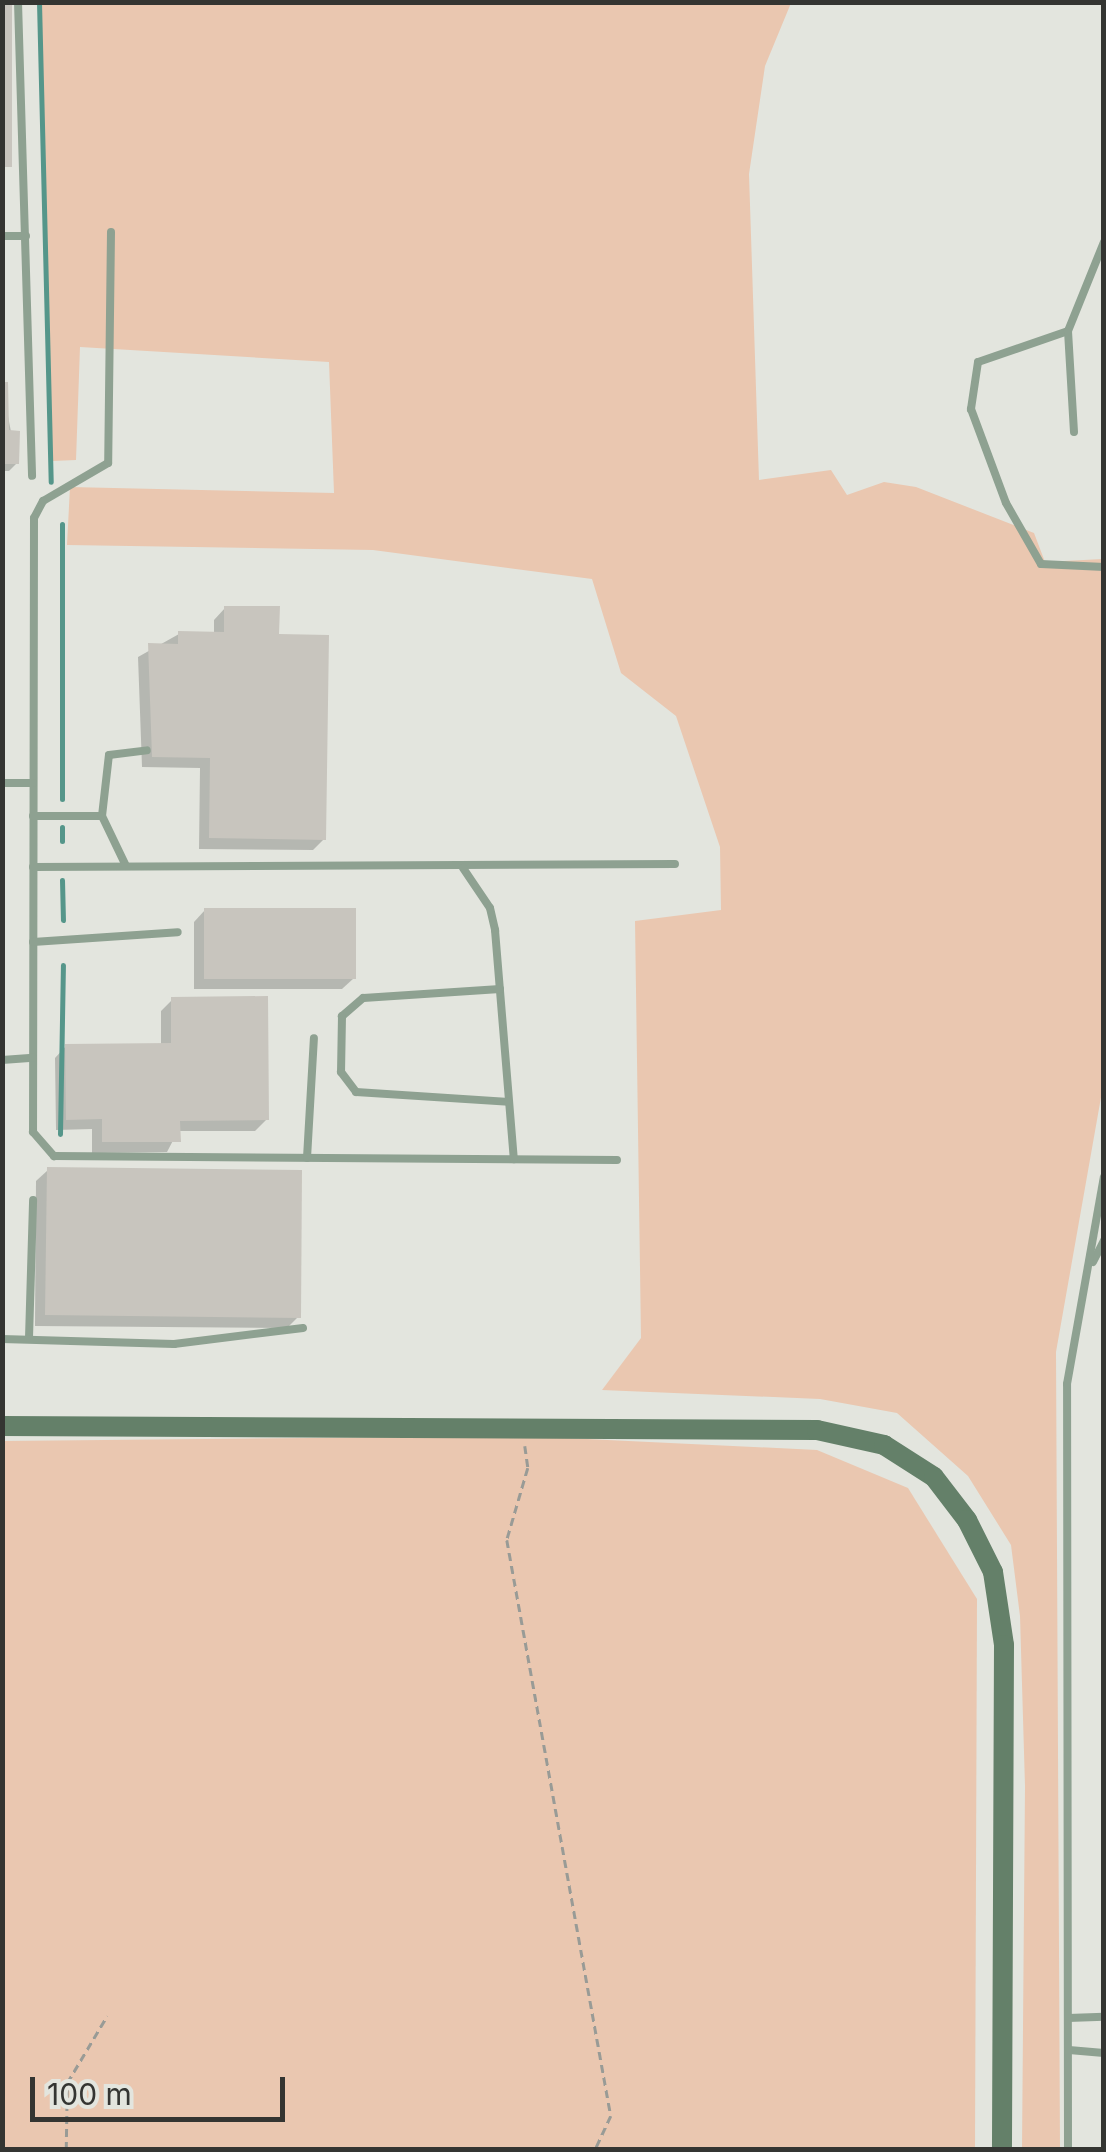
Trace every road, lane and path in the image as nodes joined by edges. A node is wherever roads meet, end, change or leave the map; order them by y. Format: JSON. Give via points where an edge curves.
{"nodes":[{"id":1,"x":18,"y":2,"type":"edge"},
{"id":2,"x":111,"y":232,"type":"dead end"},
{"id":3,"x":2,"y":236,"type":"edge"},
{"id":4,"x":26,"y":236,"type":"junction"},
{"id":5,"x":1104,"y":242,"type":"edge"},
{"id":6,"x":1068,"y":331,"type":"junction"},
{"id":7,"x":1074,"y":432,"type":"dead end"},
{"id":8,"x":32,"y":476,"type":"dead end"},
{"id":9,"x":1104,"y":567,"type":"edge"},
{"id":10,"x":147,"y":750,"type":"dead end"},
{"id":11,"x":2,"y":782,"type":"edge"},
{"id":12,"x":33,"y":784,"type":"junction"},
{"id":13,"x":33,"y":816,"type":"junction"},
{"id":14,"x":102,"y":816,"type":"junction"},
{"id":15,"x":675,"y":864,"type":"dead end"},
{"id":16,"x":126,"y":866,"type":"junction"},
{"id":17,"x":33,"y":867,"type":"junction"},
{"id":18,"x":463,"y":868,"type":"junction"},
{"id":19,"x":178,"y":932,"type":"dead end"},
{"id":20,"x":33,"y":942,"type":"junction"},
{"id":21,"x":500,"y":990,"type":"junction"},
{"id":22,"x":314,"y":1038,"type":"dead end"},
{"id":23,"x":33,"y":1058,"type":"junction"},
{"id":24,"x":2,"y":1060,"type":"edge"},
{"id":25,"x":509,"y":1102,"type":"junction"},
{"id":26,"x":307,"y":1158,"type":"junction"},
{"id":27,"x":514,"y":1159,"type":"junction"},
{"id":28,"x":616,"y":1160,"type":"dead end"},
{"id":29,"x":1104,"y":1178,"type":"edge"},
{"id":30,"x":33,"y":1200,"type":"dead end"},
{"id":31,"x":1104,"y":1240,"type":"edge"},
{"id":32,"x":1088,"y":1271,"type":"junction"},
{"id":33,"x":303,"y":1328,"type":"dead end"},
{"id":34,"x":29,"y":1338,"type":"junction"},
{"id":35,"x":2,"y":1339,"type":"edge"},
{"id":36,"x":527,"y":1425,"type":"junction"},
{"id":37,"x":2,"y":1426,"type":"edge"},
{"id":38,"x":106,"y":2016,"type":"dead end"},
{"id":39,"x":1104,"y":2017,"type":"edge"},
{"id":40,"x":1068,"y":2018,"type":"junction"},
{"id":41,"x":1069,"y":2050,"type":"junction"},
{"id":42,"x":1104,"y":2053,"type":"edge"},
{"id":43,"x":66,"y":2150,"type":"edge"},
{"id":44,"x":595,"y":2150,"type":"edge"},
{"id":45,"x":1002,"y":2150,"type":"edge"},
{"id":46,"x":1068,"y":2150,"type":"edge"}],
"edges":[{"from":1,"to":4,"type":"lane"},
{"from":2,"to":12,"type":"lane","via":[[108,463],[42,502],[34,518]]},
{"from":3,"to":4,"type":"lane"},
{"from":4,"to":8,"type":"lane"},
{"from":5,"to":6,"type":"lane"},
{"from":6,"to":7,"type":"lane"},
{"from":6,"to":9,"type":"lane","via":[[978,362],[971,409],[1006,504],[1041,564]]},
{"from":10,"to":14,"type":"lane","via":[[109,754]]},
{"from":11,"to":12,"type":"lane"},
{"from":12,"to":13,"type":"lane"},
{"from":13,"to":14,"type":"lane"},
{"from":13,"to":17,"type":"lane"},
{"from":14,"to":16,"type":"lane"},
{"from":15,"to":18,"type":"lane"},
{"from":16,"to":17,"type":"lane"},
{"from":16,"to":18,"type":"lane"},
{"from":17,"to":20,"type":"lane"},
{"from":18,"to":21,"type":"lane","via":[[490,908]]},
{"from":19,"to":20,"type":"lane"},
{"from":20,"to":23,"type":"lane"},
{"from":21,"to":25,"type":"lane"},
{"from":21,"to":25,"type":"lane","via":[[363,998],[342,1016],[341,1072],[356,1092]]},
{"from":22,"to":26,"type":"lane"},
{"from":23,"to":24,"type":"lane"},
{"from":23,"to":26,"type":"lane","via":[[33,1132],[54,1156]]},
{"from":25,"to":27,"type":"lane"},
{"from":26,"to":27,"type":"lane"},
{"from":27,"to":28,"type":"lane"},
{"from":29,"to":32,"type":"lane"},
{"from":30,"to":34,"type":"lane"},
{"from":31,"to":32,"type":"lane"},
{"from":32,"to":40,"type":"lane","via":[[1067,1384]]},
{"from":33,"to":34,"type":"lane","via":[[174,1344]]},
{"from":34,"to":35,"type":"lane"},
{"from":36,"to":37,"type":"street"},
{"from":36,"to":44,"type":"path","via":[[528,1468],[507,1540],[611,2116]]},
{"from":36,"to":45,"type":"street","via":[[817,1430],[884,1446],[934,1477],[967,1520],[993,1572],[1004,1645]]},
{"from":38,"to":43,"type":"path","via":[[67,2084]]},
{"from":39,"to":40,"type":"lane"},
{"from":40,"to":41,"type":"lane"},
{"from":41,"to":42,"type":"lane"},
{"from":41,"to":46,"type":"lane"}]}
